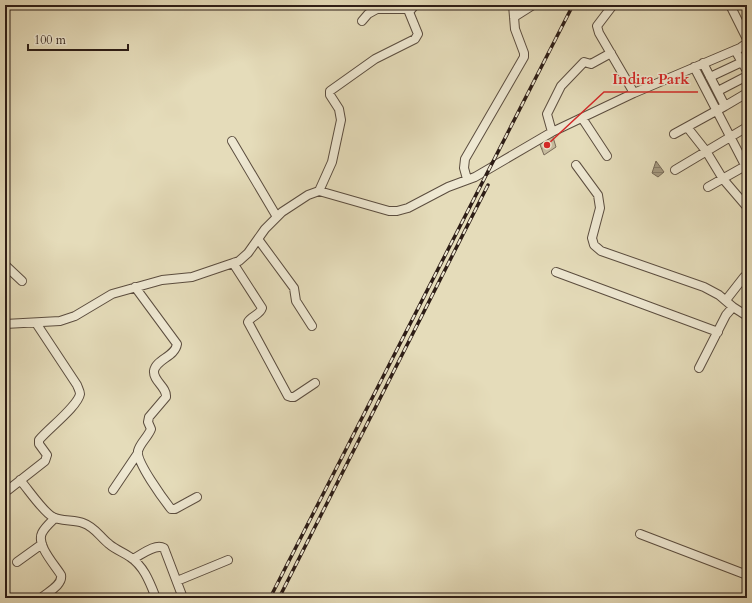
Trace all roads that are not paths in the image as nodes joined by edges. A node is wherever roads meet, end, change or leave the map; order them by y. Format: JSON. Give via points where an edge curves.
{"nodes":[{"id":1,"x":513,"y":5,"type":"edge"},
{"id":2,"x":533,"y":5,"type":"edge"},
{"id":3,"x":613,"y":5,"type":"edge"},
{"id":4,"x":730,"y":5,"type":"edge"},
{"id":5,"x":413,"y":7,"type":"edge"},
{"id":6,"x":514,"y":17,"type":"junction"},
{"id":7,"x":362,"y":21,"type":"dead end"},
{"id":8,"x":747,"y":39,"type":"edge"},
{"id":9,"x":747,"y":43,"type":"edge"},
{"id":10,"x":735,"y":50,"type":"junction"},
{"id":11,"x":611,"y":53,"type":"junction"},
{"id":12,"x":703,"y":63,"type":"junction"},
{"id":13,"x":694,"y":67,"type":"junction"},
{"id":14,"x":746,"y":69,"type":"edge"},
{"id":15,"x":710,"y":77,"type":"junction"},
{"id":16,"x":718,"y":91,"type":"junction"},
{"id":17,"x":634,"y":93,"type":"junction"},
{"id":18,"x":747,"y":93,"type":"edge"},
{"id":19,"x":725,"y":106,"type":"junction"},
{"id":20,"x":716,"y":111,"type":"junction"},
{"id":21,"x":582,"y":118,"type":"junction"},
{"id":22,"x":687,"y":127,"type":"junction"},
{"id":23,"x":747,"y":127,"type":"edge"},
{"id":24,"x":552,"y":132,"type":"junction"},
{"id":25,"x":674,"y":134,"type":"dead end"},
{"id":26,"x":730,"y":137,"type":"junction"},
{"id":27,"x":232,"y":141,"type":"dead end"},
{"id":28,"x":706,"y":151,"type":"junction"},
{"id":29,"x":607,"y":156,"type":"dead end"},
{"id":30,"x":576,"y":165,"type":"dead end"},
{"id":31,"x":747,"y":167,"type":"edge"},
{"id":32,"x":675,"y":170,"type":"dead end"},
{"id":33,"x":467,"y":179,"type":"junction"},
{"id":34,"x":723,"y":179,"type":"junction"},
{"id":35,"x":708,"y":188,"type":"dead end"},
{"id":36,"x":319,"y":191,"type":"junction"},
{"id":37,"x":747,"y":207,"type":"edge"},
{"id":38,"x":277,"y":217,"type":"junction"},
{"id":39,"x":258,"y":239,"type":"junction"},
{"id":40,"x":233,"y":263,"type":"junction"},
{"id":41,"x":5,"y":265,"type":"edge"},
{"id":42,"x":556,"y":272,"type":"dead end"},
{"id":43,"x":744,"y":277,"type":"dead end"},
{"id":44,"x":22,"y":281,"type":"dead end"},
{"id":45,"x":135,"y":287,"type":"junction"},
{"id":46,"x":726,"y":300,"type":"junction"},
{"id":47,"x":733,"y":307,"type":"junction"},
{"id":48,"x":747,"y":316,"type":"edge"},
{"id":49,"x":36,"y":323,"type":"junction"},
{"id":50,"x":5,"y":324,"type":"edge"},
{"id":51,"x":312,"y":326,"type":"dead end"},
{"id":52,"x":718,"y":332,"type":"junction"},
{"id":53,"x":698,"y":368,"type":"dead end"},
{"id":54,"x":315,"y":384,"type":"dead end"},
{"id":55,"x":138,"y":453,"type":"junction"},
{"id":56,"x":20,"y":480,"type":"junction"},
{"id":57,"x":8,"y":490,"type":"dead end"},
{"id":58,"x":112,"y":490,"type":"dead end"},
{"id":59,"x":197,"y":497,"type":"dead end"},
{"id":60,"x":55,"y":518,"type":"junction"},
{"id":61,"x":640,"y":534,"type":"dead end"},
{"id":62,"x":42,"y":544,"type":"junction"},
{"id":63,"x":133,"y":559,"type":"junction"},
{"id":64,"x":228,"y":560,"type":"dead end"},
{"id":65,"x":17,"y":562,"type":"dead end"},
{"id":66,"x":747,"y":575,"type":"edge"},
{"id":67,"x":177,"y":581,"type":"junction"},
{"id":68,"x":41,"y":598,"type":"edge"},
{"id":69,"x":156,"y":598,"type":"edge"},
{"id":70,"x":183,"y":598,"type":"edge"}],
"edges":[{"from":1,"to":6,"type":"street"},
{"from":2,"to":6,"type":"street"},
{"from":3,"to":11,"type":"street","via":[[597,26]]},
{"from":4,"to":8,"type":"street"},
{"from":5,"to":7,"type":"street","via":[[377,9]]},
{"from":5,"to":36,"type":"street","via":[[410,15],[417,37],[361,68],[330,91],[339,109],[341,120],[332,162]]},
{"from":6,"to":33,"type":"street","via":[[515,29],[524,56],[465,159]]},
{"from":9,"to":10,"type":"street"},
{"from":10,"to":12,"type":"street"},
{"from":10,"to":14,"type":"street"},
{"from":11,"to":17,"type":"street"},
{"from":11,"to":24,"type":"street","via":[[590,64],[584,62],[561,86],[547,114]]},
{"from":12,"to":13,"type":"street"},
{"from":12,"to":15,"type":"street"},
{"from":13,"to":17,"type":"street"},
{"from":13,"to":20,"type":"street"},
{"from":14,"to":15,"type":"street"},
{"from":14,"to":16,"type":"street"},
{"from":15,"to":16,"type":"street"},
{"from":16,"to":19,"type":"street"},
{"from":17,"to":21,"type":"street"},
{"from":18,"to":19,"type":"street"},
{"from":19,"to":20,"type":"street"},
{"from":20,"to":22,"type":"street"},
{"from":20,"to":26,"type":"street"},
{"from":21,"to":24,"type":"street"},
{"from":21,"to":29,"type":"street"},
{"from":22,"to":25,"type":"street"},
{"from":22,"to":28,"type":"street"},
{"from":23,"to":26,"type":"street"},
{"from":24,"to":33,"type":"street"},
{"from":26,"to":28,"type":"street"},
{"from":26,"to":31,"type":"street"},
{"from":27,"to":38,"type":"street"},
{"from":28,"to":32,"type":"street"},
{"from":28,"to":34,"type":"street"},
{"from":30,"to":46,"type":"street","via":[[598,195],[600,208],[592,238],[594,245],[601,251],[704,287]]},
{"from":31,"to":34,"type":"street"},
{"from":33,"to":36,"type":"street","via":[[397,211],[372,207]]},
{"from":34,"to":35,"type":"street"},
{"from":34,"to":37,"type":"street"},
{"from":36,"to":38,"type":"street","via":[[308,195]]},
{"from":38,"to":39,"type":"street"},
{"from":39,"to":40,"type":"street","via":[[244,257]]},
{"from":39,"to":51,"type":"street","via":[[294,288],[294,298]]},
{"from":40,"to":45,"type":"street","via":[[192,277],[162,280]]},
{"from":40,"to":54,"type":"street","via":[[262,308],[248,322],[288,396],[294,397]]},
{"from":41,"to":44,"type":"street"},
{"from":42,"to":52,"type":"street"},
{"from":43,"to":46,"type":"street"},
{"from":45,"to":49,"type":"street","via":[[112,294],[76,316],[60,321]]},
{"from":45,"to":55,"type":"street","via":[[177,344],[174,351],[154,369],[155,377],[165,391],[166,397],[149,417],[151,429]]},
{"from":46,"to":47,"type":"street"},
{"from":47,"to":48,"type":"street"},
{"from":47,"to":52,"type":"street"},
{"from":49,"to":50,"type":"street"},
{"from":49,"to":56,"type":"street","via":[[80,392],[80,396],[39,440],[47,459]]},
{"from":52,"to":53,"type":"street"},
{"from":55,"to":58,"type":"street"},
{"from":55,"to":59,"type":"street","via":[[145,470],[171,509],[175,510]]},
{"from":56,"to":57,"type":"street"},
{"from":56,"to":60,"type":"street"},
{"from":60,"to":62,"type":"street","via":[[42,532]]},
{"from":60,"to":63,"type":"street","via":[[78,521],[90,526],[107,543]]},
{"from":61,"to":66,"type":"street"},
{"from":62,"to":65,"type":"street"},
{"from":62,"to":68,"type":"street","via":[[62,578],[61,582]]},
{"from":63,"to":67,"type":"street","via":[[161,546],[168,556]]},
{"from":63,"to":69,"type":"street","via":[[148,578]]},
{"from":64,"to":67,"type":"street"},
{"from":67,"to":70,"type":"street"}]}
